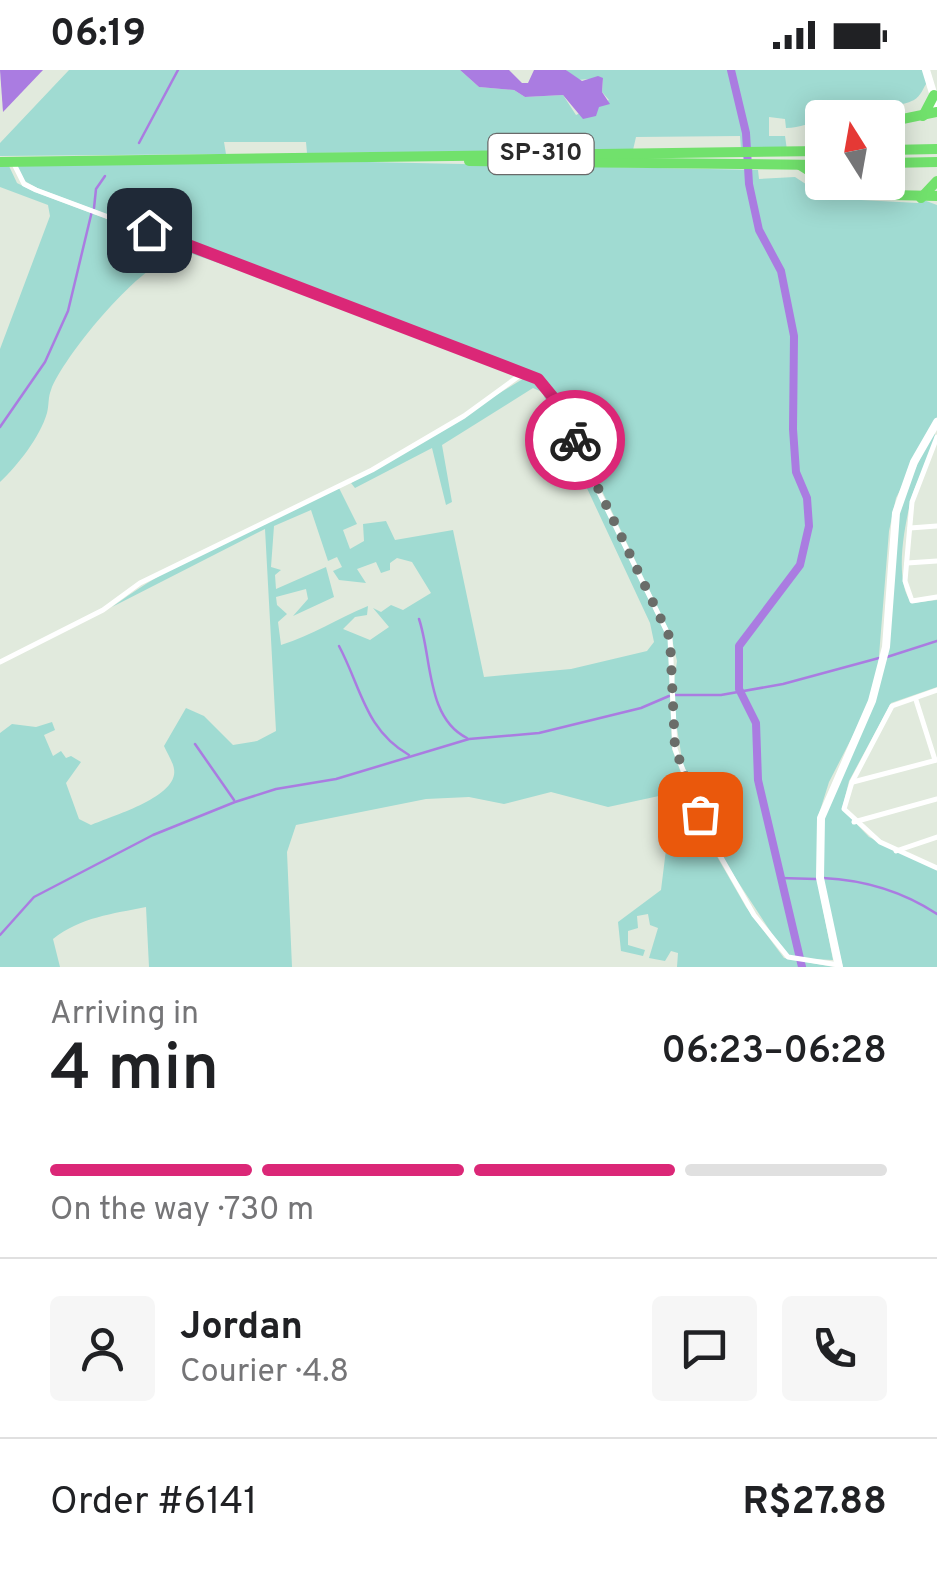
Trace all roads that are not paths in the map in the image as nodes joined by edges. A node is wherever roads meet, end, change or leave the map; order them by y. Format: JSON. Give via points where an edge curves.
{"nodes":[{"id":1,"x":926,"y":70,"type":"edge"},
{"id":2,"x":936,"y":104,"type":"edge"},
{"id":3,"x":923,"y":116,"type":"junction"},
{"id":4,"x":905,"y":119,"type":"edge"},
{"id":5,"x":937,"y":124,"type":"edge"},
{"id":6,"x":805,"y":150,"type":"edge"},
{"id":7,"x":905,"y":152,"type":"edge"},
{"id":8,"x":934,"y":156,"type":"edge"},
{"id":9,"x":740,"y":159,"type":"junction"},
{"id":10,"x":13,"y":161,"type":"junction"},
{"id":11,"x":905,"y":161,"type":"edge"},
{"id":12,"x":0,"y":162,"type":"edge"},
{"id":13,"x":800,"y":165,"type":"junction"},
{"id":14,"x":805,"y":165,"type":"edge"},
{"id":15,"x":805,"y":168,"type":"edge"},
{"id":16,"x":937,"y":180,"type":"edge"},
{"id":17,"x":905,"y":197,"type":"edge"},
{"id":18,"x":921,"y":198,"type":"junction"},
{"id":19,"x":937,"y":200,"type":"edge"},
{"id":20,"x":523,"y":373,"type":"junction"},
{"id":21,"x":937,"y":422,"type":"edge"},
{"id":22,"x":937,"y":437,"type":"edge"},
{"id":23,"x":937,"y":526,"type":"edge"},
{"id":24,"x":910,"y":528,"type":"junction"},
{"id":25,"x":937,"y":561,"type":"edge"},
{"id":26,"x":906,"y":563,"type":"junction"},
{"id":27,"x":937,"y":598,"type":"edge"},
{"id":28,"x":0,"y":662,"type":"edge"},
{"id":29,"x":937,"y":690,"type":"edge"},
{"id":30,"x":916,"y":700,"type":"junction"},
{"id":31,"x":936,"y":760,"type":"edge"},
{"id":32,"x":852,"y":782,"type":"junction"},
{"id":33,"x":937,"y":799,"type":"edge"},
{"id":34,"x":854,"y":822,"type":"junction"},
{"id":35,"x":937,"y":837,"type":"edge"},
{"id":36,"x":896,"y":851,"type":"junction"},
{"id":37,"x":937,"y":868,"type":"edge"},
{"id":38,"x":839,"y":966,"type":"edge"}],
"edges":[{"from":1,"to":2,"type":"main road"},
{"from":2,"to":3,"type":"main road"},
{"from":3,"to":4,"type":"main road"},
{"from":3,"to":5,"type":"main road"},
{"from":6,"to":9,"type":"main road","number":"SP-310"},
{"from":7,"to":8,"type":"main road"},
{"from":8,"to":11,"type":"main road"},
{"from":9,"to":10,"type":"main road","number":"SP-310"},
{"from":9,"to":13,"type":"main road","number":"SP-310","via":[[759,166]]},
{"from":10,"to":12,"type":"main road","number":"SP-310"},
{"from":10,"to":20,"type":"street","via":[[24,184],[36,190]]},
{"from":13,"to":14,"type":"main road","number":"SP-310"},
{"from":13,"to":15,"type":"main road"},
{"from":16,"to":18,"type":"main road"},
{"from":17,"to":18,"type":"main road"},
{"from":18,"to":19,"type":"main road"},
{"from":20,"to":28,"type":"street","via":[[372,470],[140,583],[103,610]]},
{"from":20,"to":38,"type":"street","via":[[543,383],[556,401],[670,638],[675,748],[713,848],[788,958]]},
{"from":21,"to":38,"type":"main road","via":[[896,513],[886,647],[872,701],[821,818],[820,878]]},
{"from":22,"to":24,"type":"street","via":[[912,502]]},
{"from":23,"to":24,"type":"street"},
{"from":24,"to":26,"type":"street"},
{"from":25,"to":26,"type":"street"},
{"from":26,"to":27,"type":"street","via":[[912,601]]},
{"from":29,"to":30,"type":"street"},
{"from":30,"to":31,"type":"street"},
{"from":30,"to":32,"type":"street","via":[[892,706]]},
{"from":31,"to":32,"type":"street"},
{"from":32,"to":34,"type":"street","via":[[844,809]]},
{"from":33,"to":34,"type":"street"},
{"from":34,"to":36,"type":"street"},
{"from":35,"to":36,"type":"street"},
{"from":36,"to":37,"type":"street"}]}
